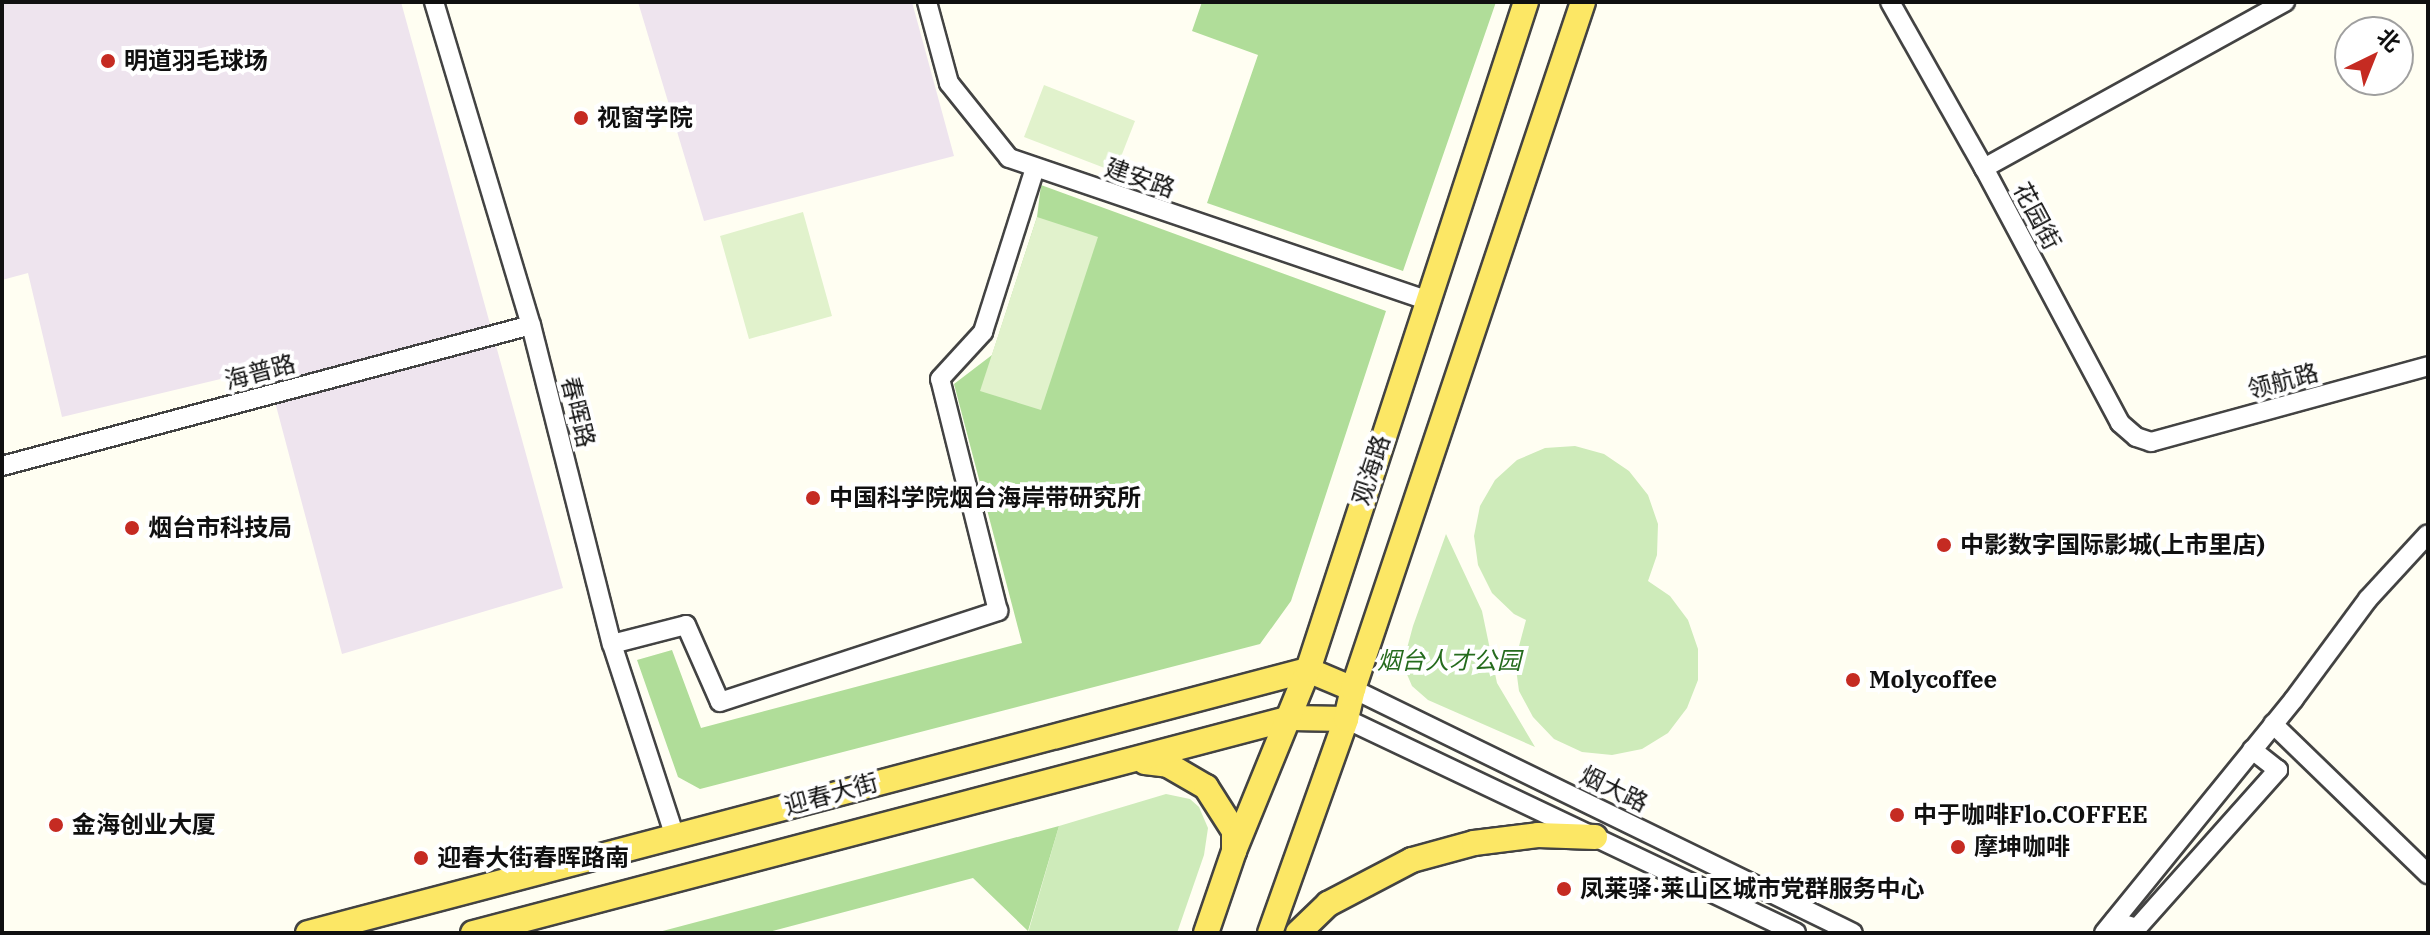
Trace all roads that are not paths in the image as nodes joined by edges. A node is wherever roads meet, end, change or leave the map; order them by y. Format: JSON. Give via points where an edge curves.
{"nodes":[{"id":1,"x":434,"y":2,"type":"edge"},
{"id":2,"x":927,"y":2,"type":"edge"},
{"id":3,"x":1526,"y":2,"type":"edge"},
{"id":4,"x":1583,"y":2,"type":"edge"},
{"id":5,"x":1890,"y":2,"type":"edge"},
{"id":6,"x":2285,"y":2,"type":"edge"},
{"id":7,"x":1035,"y":168,"type":"junction"},
{"id":8,"x":1984,"y":168,"type":"junction"},
{"id":9,"x":1427,"y":300,"type":"junction"},
{"id":10,"x":531,"y":325,"type":"junction"},
{"id":11,"x":2428,"y":366,"type":"edge"},
{"id":12,"x":2151,"y":442,"type":"joint"},
{"id":13,"x":2,"y":466,"type":"edge"},
{"id":14,"x":2428,"y":534,"type":"edge"},
{"id":15,"x":612,"y":644,"type":"junction"},
{"id":16,"x":1308,"y":670,"type":"junction"},
{"id":17,"x":1353,"y":689,"type":"junction"},
{"id":18,"x":1291,"y":718,"type":"junction"},
{"id":19,"x":1346,"y":719,"type":"junction"},
{"id":20,"x":2273,"y":724,"type":"junction"},
{"id":21,"x":2252,"y":750,"type":"junction"},
{"id":22,"x":1139,"y":761,"type":"junction"},
{"id":23,"x":674,"y":834,"type":"junction"},
{"id":24,"x":1595,"y":837,"type":"junction"},
{"id":25,"x":1234,"y":851,"type":"junction"},
{"id":26,"x":2428,"y":874,"type":"edge"},
{"id":27,"x":2109,"y":927,"type":"edge"},
{"id":28,"x":308,"y":933,"type":"edge"},
{"id":29,"x":473,"y":933,"type":"edge"},
{"id":30,"x":1206,"y":933,"type":"edge"},
{"id":31,"x":1270,"y":933,"type":"edge"},
{"id":32,"x":1298,"y":933,"type":"edge"},
{"id":33,"x":1796,"y":933,"type":"edge"},
{"id":34,"x":1853,"y":933,"type":"edge"}],
"edges":[{"from":1,"to":10,"type":"street","name":"春晖路"},
{"from":2,"to":7,"type":"street","name":"建安路","via":[[949,83],[1009,158]]},
{"from":3,"to":9,"type":"main road","name":"观海路"},
{"from":4,"to":17,"type":"main road"},
{"from":5,"to":8,"type":"street","name":"花园街"},
{"from":6,"to":8,"type":"street"},
{"from":7,"to":9,"type":"street","name":"建安路"},
{"from":7,"to":15,"type":"street","via":[[983,332],[940,379],[998,611],[720,702],[686,625]]},
{"from":8,"to":12,"type":"street","name":"花园街","via":[[2120,423]]},
{"from":9,"to":16,"type":"main road","name":"观海路"},
{"from":10,"to":13,"type":"street","name":"海普路"},
{"from":10,"to":15,"type":"street","name":"春晖路"},
{"from":11,"to":12,"type":"street","name":"领航路"},
{"from":14,"to":20,"type":"street","via":[[2368,599]]},
{"from":15,"to":23,"type":"street","name":"春晖路"},
{"from":16,"to":17,"type":"main road"},
{"from":16,"to":18,"type":"main road","name":"观海路"},
{"from":16,"to":23,"type":"main road","name":"迎春大街"},
{"from":17,"to":19,"type":"main road"},
{"from":17,"to":34,"type":"street","name":"烟大路"},
{"from":18,"to":19,"type":"main road","name":"迎春大街"},
{"from":18,"to":22,"type":"main road","name":"迎春大街"},
{"from":18,"to":25,"type":"main road","name":"观海路"},
{"from":19,"to":24,"type":"street"},
{"from":19,"to":31,"type":"main road"},
{"from":20,"to":21,"type":"street"},
{"from":20,"to":26,"type":"street"},
{"from":21,"to":27,"type":"street"},
{"from":21,"to":27,"type":"street","via":[[2278,770],[2137,928]]},
{"from":22,"to":25,"type":"main road","via":[[1168,765],[1206,787],[1234,831]]},
{"from":22,"to":29,"type":"main road","name":"迎春大街"},
{"from":23,"to":28,"type":"main road","name":"迎春大街"},
{"from":24,"to":32,"type":"main road","via":[[1538,835],[1474,843],[1412,860],[1328,904]]},
{"from":24,"to":33,"type":"street"},
{"from":25,"to":30,"type":"main road","name":"观海路"}]}
